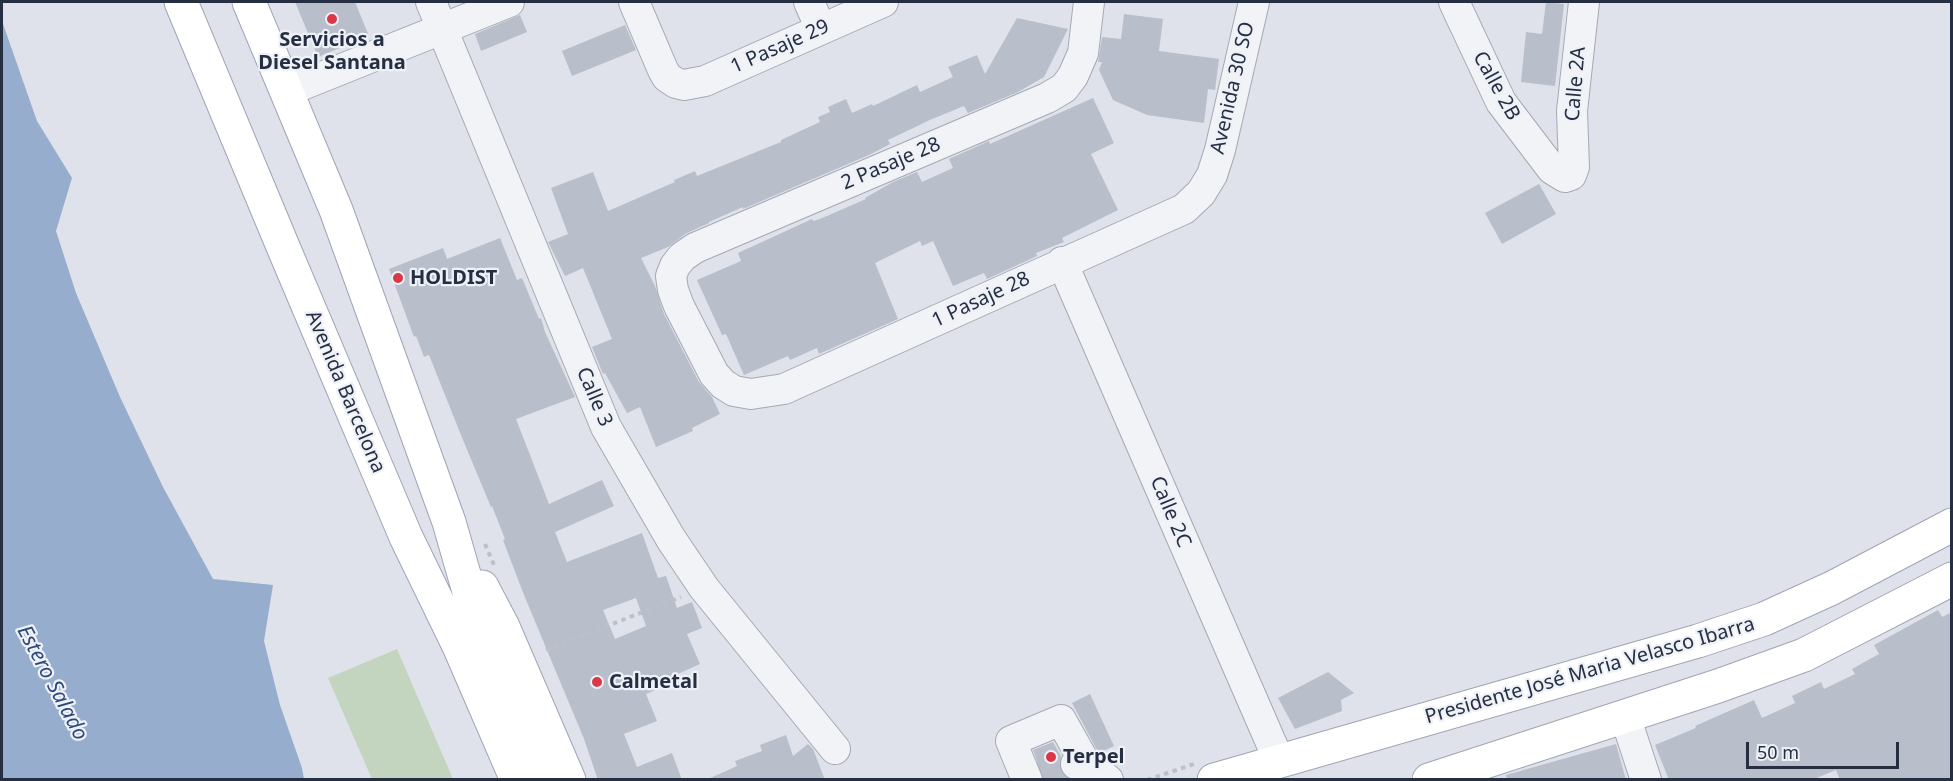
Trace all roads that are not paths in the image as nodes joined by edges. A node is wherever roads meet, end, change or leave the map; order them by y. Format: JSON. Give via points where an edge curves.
{"nodes":[{"id":1,"x":181,"y":2,"type":"edge"},
{"id":2,"x":249,"y":2,"type":"edge"},
{"id":3,"x":431,"y":2,"type":"edge"},
{"id":4,"x":509,"y":2,"type":"edge"},
{"id":5,"x":634,"y":2,"type":"edge"},
{"id":6,"x":808,"y":2,"type":"edge"},
{"id":7,"x":883,"y":2,"type":"edge"},
{"id":8,"x":1089,"y":2,"type":"edge"},
{"id":9,"x":1254,"y":2,"type":"edge"},
{"id":10,"x":1454,"y":2,"type":"edge"},
{"id":11,"x":1584,"y":2,"type":"edge"},
{"id":12,"x":442,"y":29,"type":"junction"},
{"id":13,"x":820,"y":29,"type":"junction"},
{"id":14,"x":287,"y":91,"type":"junction"},
{"id":15,"x":1574,"y":166,"type":"joint"},
{"id":16,"x":1212,"y":175,"type":"joint"},
{"id":17,"x":1062,"y":262,"type":"junction"},
{"id":18,"x":734,"y":391,"type":"joint"},
{"id":19,"x":449,"y":522,"type":"junction"},
{"id":20,"x":1952,"y":525,"type":"edge"},
{"id":21,"x":406,"y":537,"type":"junction"},
{"id":22,"x":1917,"y":544,"type":"junction"},
{"id":23,"x":1947,"y":582,"type":"edge"},
{"id":24,"x":471,"y":642,"type":"junction"},
{"id":25,"x":1625,"y":716,"type":"junction"},
{"id":26,"x":835,"y":749,"type":"dead end"},
{"id":27,"x":1270,"y":770,"type":"edge"},
{"id":28,"x":1030,"y":773,"type":"edge"},
{"id":29,"x":1207,"y":775,"type":"edge"},
{"id":30,"x":493,"y":780,"type":"edge"},
{"id":31,"x":517,"y":780,"type":"edge"},
{"id":32,"x":544,"y":780,"type":"edge"},
{"id":33,"x":569,"y":780,"type":"edge"},
{"id":34,"x":1108,"y":780,"type":"edge"},
{"id":35,"x":1429,"y":780,"type":"edge"},
{"id":36,"x":1646,"y":780,"type":"edge"}],
"edges":[{"from":1,"to":21,"type":"main road","name":"Avenida Barcelona"},
{"from":2,"to":14,"type":"main road","name":"Avenida Barcelona"},
{"from":3,"to":12,"type":"street","name":"Calle 3"},
{"from":4,"to":12,"type":"street"},
{"from":5,"to":13,"type":"street","name":"1 Pasaje 29","via":[[667,77],[684,85],[705,81]]},
{"from":6,"to":13,"type":"street"},
{"from":7,"to":13,"type":"street","name":"1 Pasaje 29"},
{"from":8,"to":18,"type":"street","name":"2 Pasaje 28","via":[[1083,53],[1064,88],[682,256],[672,276],[678,306],[714,374]]},
{"from":9,"to":16,"type":"street","name":"Avenida 30 SO"},
{"from":10,"to":15,"type":"street","name":"Calle 2B","via":[[1511,117],[1558,174],[1568,176]]},
{"from":11,"to":15,"type":"street","name":"Calle 2A","via":[[1572,111]]},
{"from":12,"to":14,"type":"street"},
{"from":12,"to":26,"type":"street","name":"Calle 3","via":[[606,427],[704,588]]},
{"from":14,"to":19,"type":"main road","name":"Avenida Barcelona","via":[[336,210]]},
{"from":16,"to":17,"type":"street","name":"1 Pasaje 28","via":[[1201,193],[1184,208]]},
{"from":17,"to":18,"type":"street","name":"1 Pasaje 28","via":[[784,389],[751,394]]},
{"from":17,"to":27,"type":"street","name":"Calle 2C"},
{"from":19,"to":24,"type":"main road","name":"Avenida Barcelona"},
{"from":19,"to":33,"type":"main road","via":[[503,627]]},
{"from":20,"to":22,"type":"main road","name":"Presidente José Maria Velasco Ibarra"},
{"from":21,"to":24,"type":"main road","name":"Avenida Barcelona"},
{"from":21,"to":30,"type":"main road","via":[[439,654]]},
{"from":22,"to":23,"type":"main road","via":[[1929,543],[1941,549],[1948,560]]},
{"from":22,"to":27,"type":"main road","name":"Presidente José Maria Velasco Ibarra","via":[[1764,619]]},
{"from":23,"to":25,"type":"main road","via":[[1804,656]]},
{"from":24,"to":31,"type":"main road","name":"Avenida Barcelona"},
{"from":24,"to":32,"type":"main road","name":"Avenida Barcelona"},
{"from":25,"to":35,"type":"main road"},
{"from":25,"to":36,"type":"street"},
{"from":27,"to":29,"type":"main road","name":"Presidente José Maria Velasco Ibarra"},
{"from":28,"to":34,"type":"street","via":[[1011,741],[1061,720],[1076,753]]}]}
